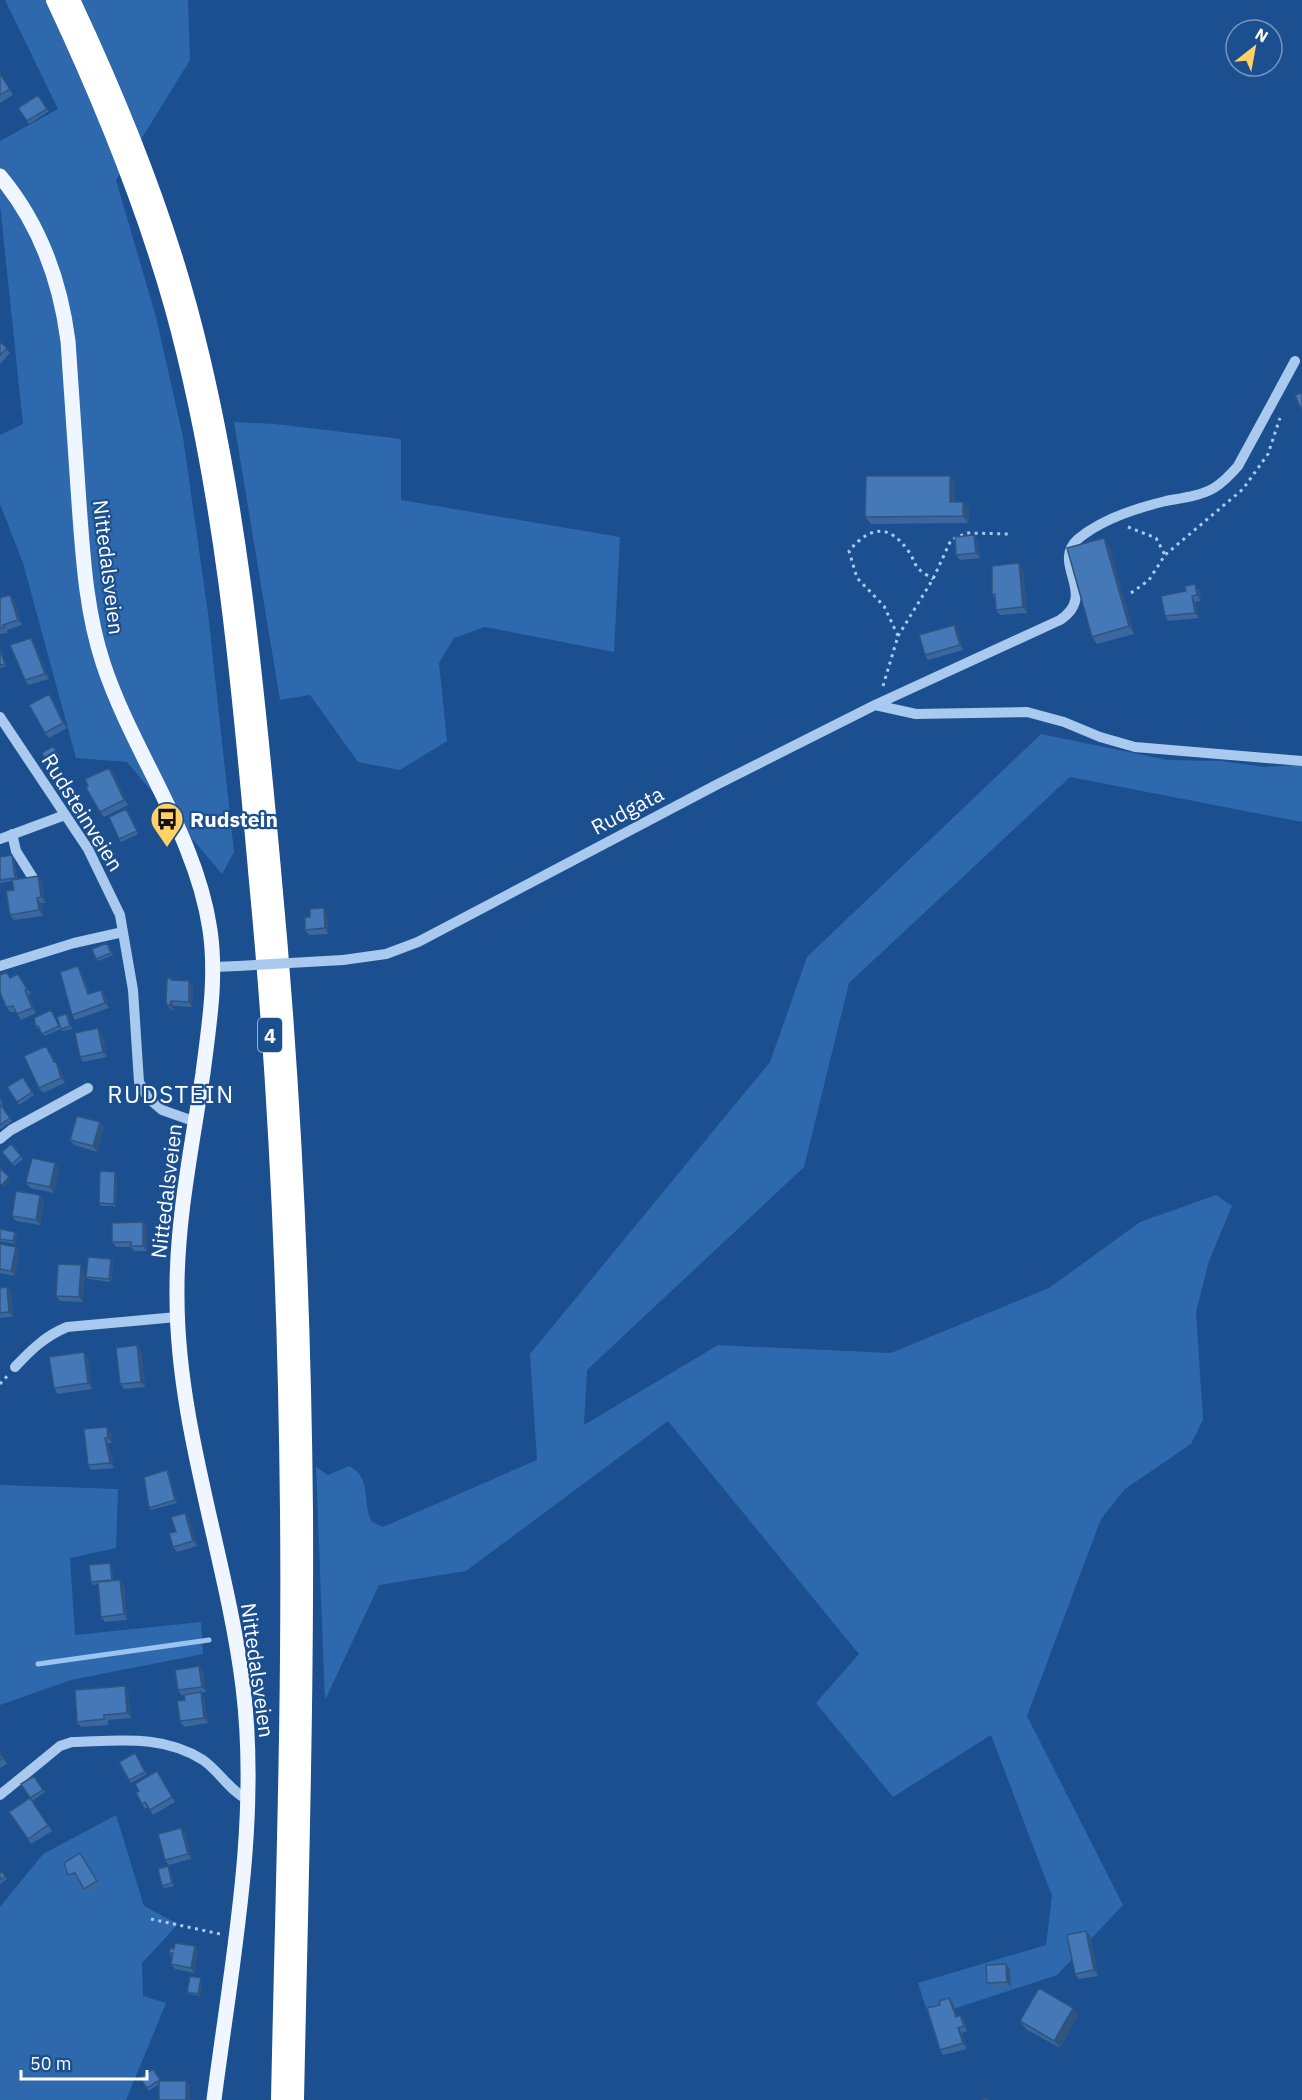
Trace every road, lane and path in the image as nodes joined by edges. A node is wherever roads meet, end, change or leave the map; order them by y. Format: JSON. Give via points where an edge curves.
{"nodes":[{"id":1,"x":55,"y":0,"type":"edge"},
{"id":2,"x":71,"y":0,"type":"edge"},
{"id":3,"x":0,"y":176,"type":"edge"},
{"id":4,"x":1295,"y":361,"type":"dead end"},
{"id":5,"x":1107,"y":521,"type":"junction"},
{"id":6,"x":1010,"y":534,"type":"dead end"},
{"id":7,"x":1165,"y":555,"type":"dead end"},
{"id":8,"x":933,"y":579,"type":"junction"},
{"id":9,"x":898,"y":636,"type":"junction"},
{"id":10,"x":875,"y":705,"type":"junction"},
{"id":11,"x":0,"y":717,"type":"edge"},
{"id":12,"x":1302,"y":761,"type":"edge"},
{"id":13,"x":65,"y":815,"type":"junction"},
{"id":14,"x":12,"y":834,"type":"junction"},
{"id":15,"x":0,"y":839,"type":"edge"},
{"id":16,"x":33,"y":878,"type":"edge"},
{"id":17,"x":123,"y":932,"type":"junction"},
{"id":18,"x":0,"y":966,"type":"edge"},
{"id":19,"x":213,"y":967,"type":"junction"},
{"id":20,"x":88,"y":1088,"type":"dead end"},
{"id":21,"x":196,"y":1122,"type":"junction"},
{"id":22,"x":0,"y":1139,"type":"edge"},
{"id":23,"x":177,"y":1317,"type":"junction"},
{"id":24,"x":15,"y":1367,"type":"dead end"},
{"id":25,"x":0,"y":1795,"type":"edge"},
{"id":26,"x":248,"y":1800,"type":"junction"},
{"id":27,"x":152,"y":1919,"type":"dead end"},
{"id":28,"x":222,"y":1934,"type":"dead end"},
{"id":29,"x":214,"y":2100,"type":"edge"},
{"id":30,"x":280,"y":2100,"type":"edge"},
{"id":31,"x":295,"y":2100,"type":"edge"}],
"edges":[{"from":1,"to":30,"type":"highway","number":"4","via":[[116,138],[174,310],[217,518],[238,683],[264,936],[284,1261],[289,1622]]},
{"from":2,"to":31,"type":"highway","number":"4","via":[[144,170],[191,316],[231,516],[262,759],[285,1022],[301,1338],[303,1623]]},
{"from":3,"to":19,"type":"main road","name":"Nittedalsveien","via":[[37,232],[62,302],[86,580],[98,648],[112,688],[196,871],[209,924]]},
{"from":4,"to":5,"type":"street","via":[[1238,466],[1227,479],[1206,492],[1155,503]]},
{"from":5,"to":7,"type":"path","via":[[1156,538]]},
{"from":5,"to":10,"type":"street","name":"Rudgata","via":[[1087,532],[1070,549],[1075,591],[1072,612]]},
{"from":6,"to":8,"type":"path","via":[[967,533],[951,540]]},
{"from":8,"to":9,"type":"path"},
{"from":8,"to":9,"type":"path","via":[[916,567],[898,538],[878,531],[862,535],[849,551],[857,578],[884,606]]},
{"from":9,"to":10,"type":"path"},
{"from":10,"to":12,"type":"street","via":[[916,714],[1027,712],[1135,747]]},
{"from":10,"to":19,"type":"street","name":"Rudgata","bridge":true,"via":[[418,942],[386,954],[343,960]]},
{"from":11,"to":13,"type":"street","name":"Rudsteinveien"},
{"from":13,"to":14,"type":"street"},
{"from":13,"to":17,"type":"street","name":"Rudsteinveien","via":[[102,877],[120,915]]},
{"from":14,"to":15,"type":"street"},
{"from":14,"to":16,"type":"street","via":[[16,851]]},
{"from":17,"to":18,"type":"street"},
{"from":17,"to":21,"type":"street","name":"Rudsteinveien","via":[[134,990],[140,1082],[148,1098],[162,1110]]},
{"from":19,"to":21,"type":"main road","name":"Nittedalsveien"},
{"from":20,"to":22,"type":"street"},
{"from":21,"to":23,"type":"main road","name":"Nittedalsveien","via":[[178,1256]]},
{"from":23,"to":24,"type":"street","via":[[67,1327],[36,1345]]},
{"from":23,"to":26,"type":"main road","name":"Nittedalsveien","via":[[190,1416],[243,1684]]},
{"from":25,"to":26,"type":"street","via":[[60,1746],[72,1742],[154,1741],[202,1760]]},
{"from":26,"to":29,"type":"main road","name":"Nittedalsveien"},
{"from":27,"to":28,"type":"path"}]}
